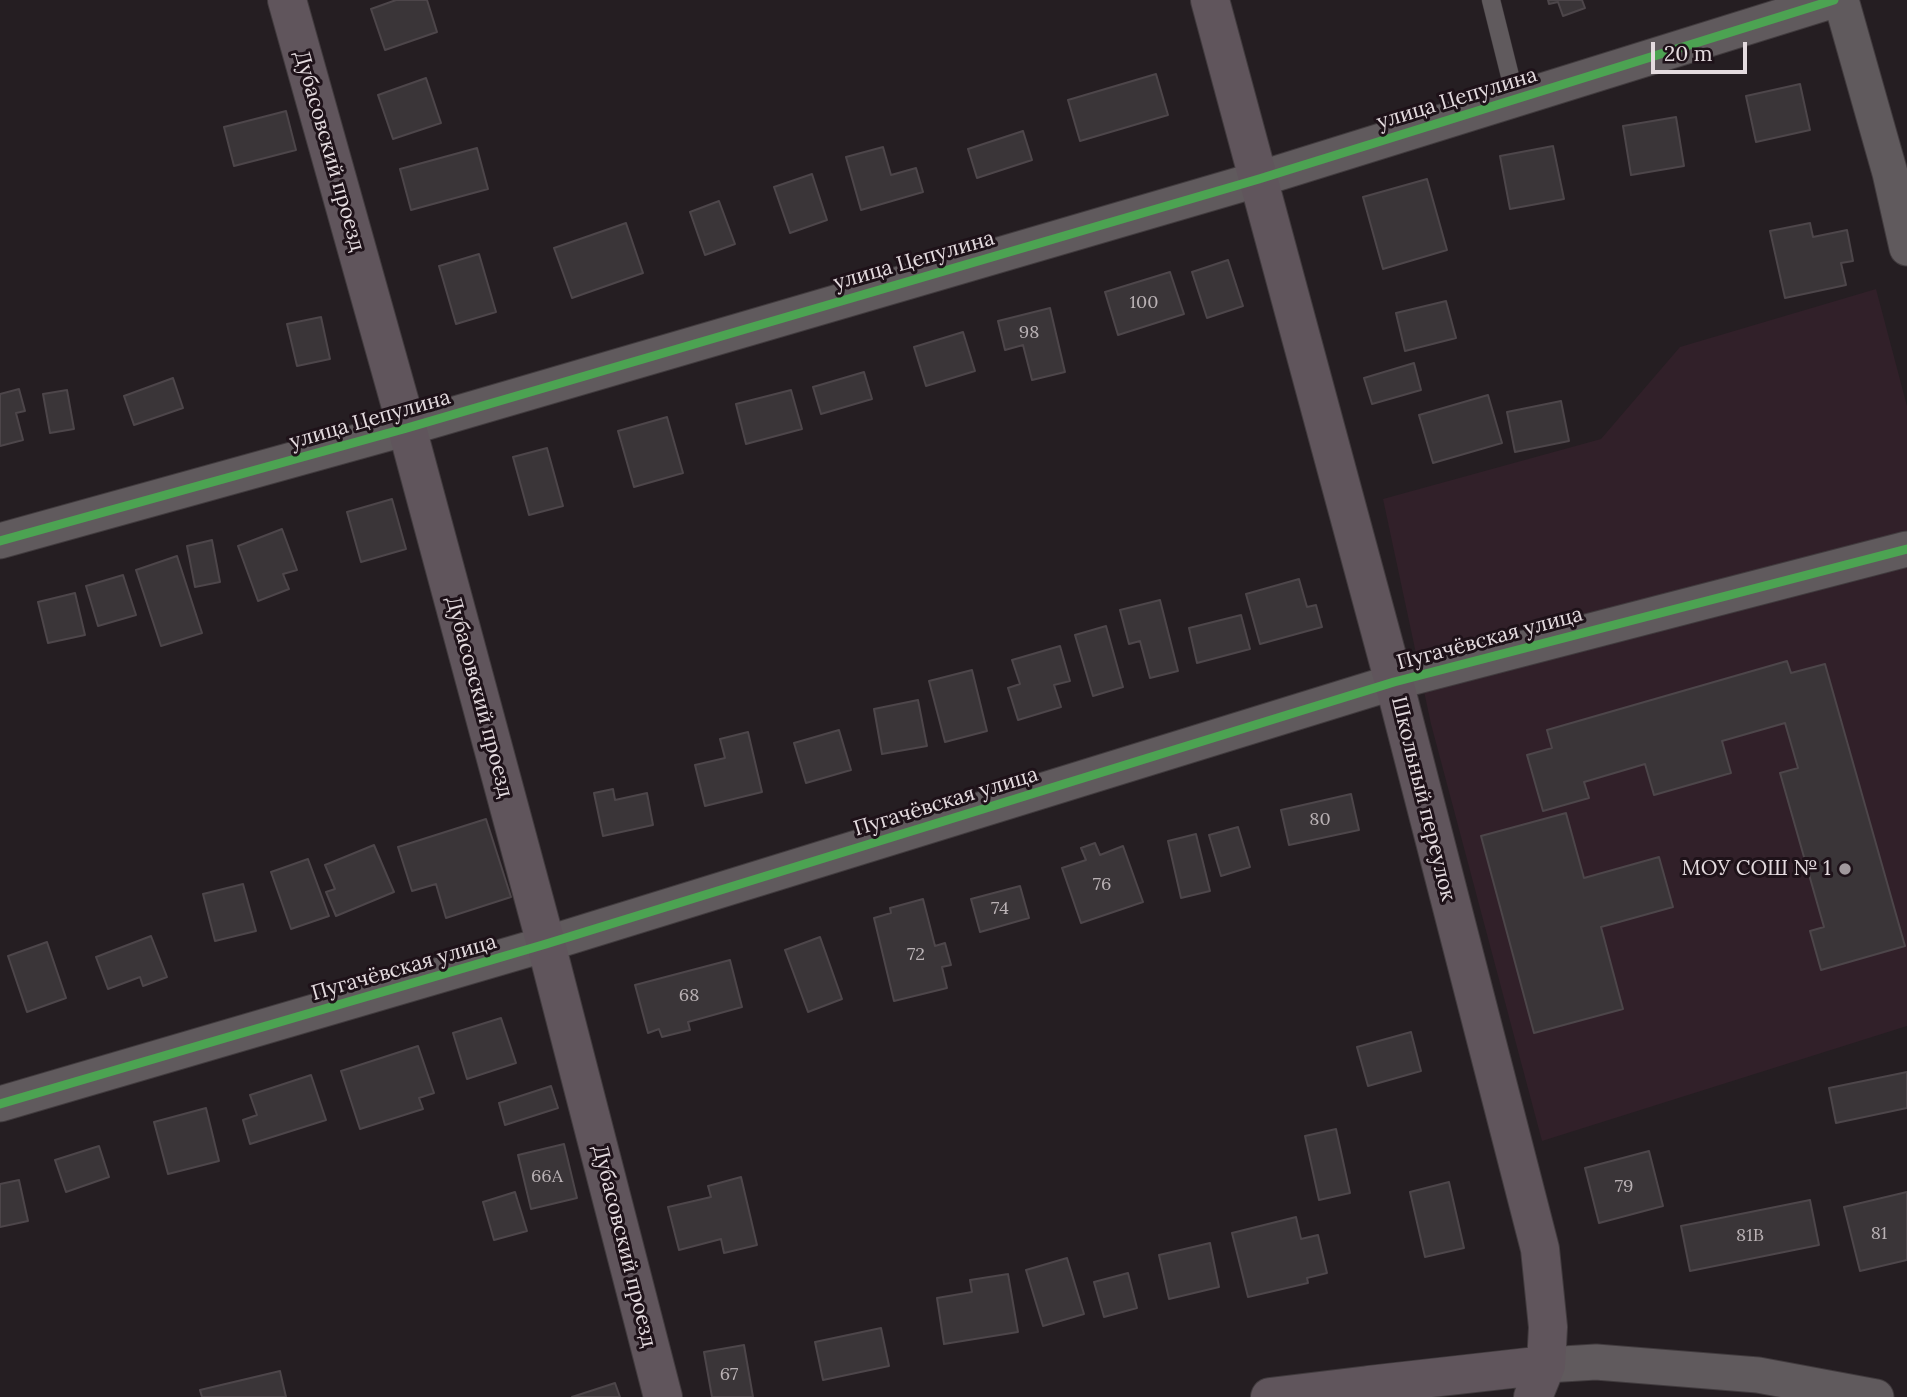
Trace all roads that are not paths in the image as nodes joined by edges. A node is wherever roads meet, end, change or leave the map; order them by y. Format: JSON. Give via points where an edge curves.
{"nodes":[{"id":1,"x":286,"y":0,"type":"edge"},
{"id":2,"x":1210,"y":0,"type":"edge"},
{"id":3,"x":1491,"y":0,"type":"edge"},
{"id":4,"x":1834,"y":0,"type":"edge"},
{"id":5,"x":1842,"y":0,"type":"edge"},
{"id":6,"x":1516,"y":100,"type":"junction"},
{"id":7,"x":1898,"y":171,"type":"edge"},
{"id":8,"x":1258,"y":178,"type":"junction"},
{"id":9,"x":1907,"y":248,"type":"edge"},
{"id":10,"x":407,"y":428,"type":"junction"},
{"id":11,"x":0,"y":541,"type":"edge"},
{"id":12,"x":1907,"y":549,"type":"edge"},
{"id":13,"x":1394,"y":682,"type":"junction"},
{"id":14,"x":546,"y":944,"type":"junction"},
{"id":15,"x":0,"y":1104,"type":"edge"},
{"id":16,"x":1540,"y":1381,"type":"edge"},
{"id":17,"x":1379,"y":1391,"type":"edge"},
{"id":18,"x":663,"y":1397,"type":"edge"},
{"id":19,"x":1270,"y":1397,"type":"edge"},
{"id":20,"x":1876,"y":1397,"type":"edge"}],
"edges":[{"from":1,"to":10,"type":"main road","name":"Дубасовский проезд"},
{"from":2,"to":8,"type":"main road","name":"Школьный переулок"},
{"from":3,"to":6,"type":"lane"},
{"from":4,"to":6,"type":"street","name":"улица Цепулина"},
{"from":5,"to":7,"type":"street"},
{"from":6,"to":8,"type":"street","name":"улица Цепулина"},
{"from":7,"to":9,"type":"street"},
{"from":8,"to":10,"type":"street","name":"улица Цепулина"},
{"from":8,"to":13,"type":"main road","name":"Школьный переулок"},
{"from":10,"to":11,"type":"street","name":"улица Цепулина"},
{"from":10,"to":14,"type":"main road","name":"Дубасовский проезд"},
{"from":12,"to":13,"type":"street","name":"Пугачёвская улица"},
{"from":13,"to":14,"type":"street","name":"Пугачёвская улица"},
{"from":13,"to":16,"type":"main road","name":"Школьный переулок","via":[[1540,1249],[1548,1326]]},
{"from":14,"to":15,"type":"street","name":"Пугачёвская улица"},
{"from":14,"to":18,"type":"main road","name":"Дубасовский проезд"},
{"from":16,"to":17,"type":"main road"},
{"from":16,"to":20,"type":"street","via":[[1596,1362],[1758,1375]]},
{"from":17,"to":19,"type":"main road"}]}
